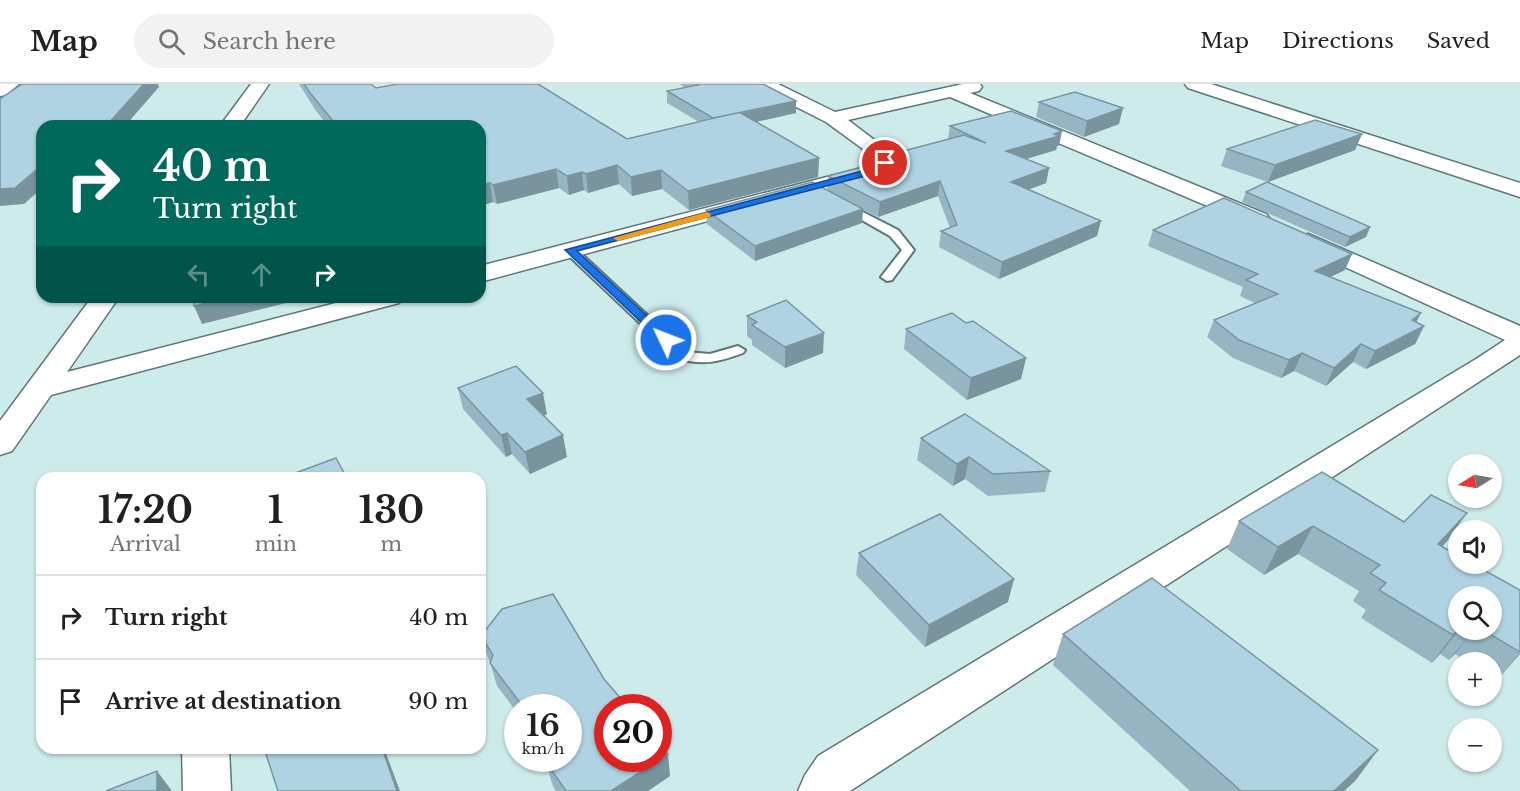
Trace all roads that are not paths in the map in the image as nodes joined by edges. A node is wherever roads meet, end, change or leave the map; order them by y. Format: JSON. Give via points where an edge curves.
{"nodes":[{"id":1,"x":0,"y":84,"type":"edge"},
{"id":2,"x":9,"y":84,"type":"edge"},
{"id":3,"x":260,"y":84,"type":"edge"},
{"id":4,"x":765,"y":84,"type":"edge"},
{"id":5,"x":984,"y":84,"type":"edge"},
{"id":6,"x":1194,"y":84,"type":"edge"},
{"id":7,"x":0,"y":91,"type":"edge"},
{"id":8,"x":952,"y":92,"type":"junction"},
{"id":9,"x":833,"y":118,"type":"junction"},
{"id":10,"x":234,"y":120,"type":"edge"},
{"id":11,"x":810,"y":188,"type":"junction"},
{"id":12,"x":1520,"y":190,"type":"edge"},
{"id":13,"x":570,"y":250,"type":"junction"},
{"id":14,"x":486,"y":272,"type":"edge"},
{"id":15,"x":887,"y":277,"type":"dead end"},
{"id":16,"x":102,"y":303,"type":"edge"},
{"id":17,"x":367,"y":303,"type":"edge"},
{"id":18,"x":1520,"y":336,"type":"edge"},
{"id":19,"x":1520,"y":342,"type":"edge"},
{"id":20,"x":738,"y":350,"type":"dead end"},
{"id":21,"x":41,"y":388,"type":"junction"},
{"id":22,"x":0,"y":444,"type":"edge"},
{"id":23,"x":205,"y":754,"type":"edge"},
{"id":24,"x":207,"y":791,"type":"edge"},
{"id":25,"x":822,"y":791,"type":"edge"}],
"edges":[{"from":1,"to":2,"type":"street"},
{"from":2,"to":7,"type":"street"},
{"from":3,"to":10,"type":"street"},
{"from":4,"to":9,"type":"street"},
{"from":5,"to":8,"type":"street"},
{"from":6,"to":12,"type":"street"},
{"from":8,"to":9,"type":"street"},
{"from":8,"to":18,"type":"street","via":[[1281,230]]},
{"from":9,"to":11,"type":"street","via":[[884,155],[885,163],[866,173]]},
{"from":11,"to":13,"type":"street"},
{"from":11,"to":15,"type":"lane","via":[[894,233],[908,250]]},
{"from":13,"to":14,"type":"street"},
{"from":13,"to":20,"type":"lane","via":[[682,355],[696,361]]},
{"from":16,"to":21,"type":"street"},
{"from":17,"to":21,"type":"street"},
{"from":19,"to":25,"type":"street","via":[[835,772]]},
{"from":21,"to":22,"type":"street"},
{"from":23,"to":24,"type":"street"}]}
